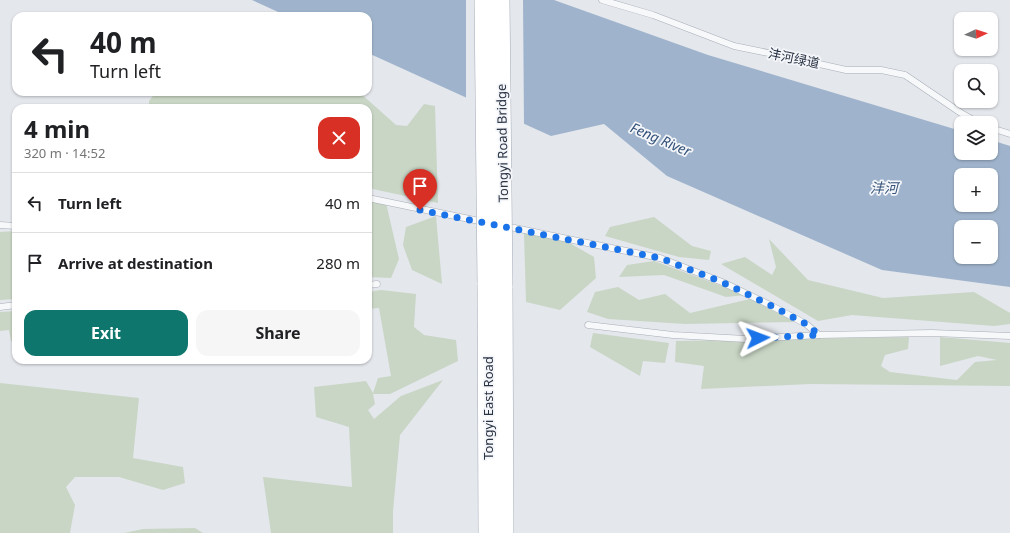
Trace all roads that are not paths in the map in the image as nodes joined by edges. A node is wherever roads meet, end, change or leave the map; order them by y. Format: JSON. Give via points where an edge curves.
{"nodes":[{"id":1,"x":484,"y":0,"type":"edge"},
{"id":2,"x":500,"y":0,"type":"edge"},
{"id":3,"x":602,"y":0,"type":"edge"},
{"id":4,"x":966,"y":116,"type":"edge"},
{"id":5,"x":998,"y":130,"type":"edge"},
{"id":6,"x":1010,"y":134,"type":"edge"},
{"id":7,"x":372,"y":199,"type":"edge"},
{"id":8,"x":490,"y":223,"type":"dead end"},
{"id":9,"x":0,"y":225,"type":"edge"},
{"id":10,"x":497,"y":225,"type":"dead end"},
{"id":11,"x":12,"y":226,"type":"edge"},
{"id":12,"x":377,"y":284,"type":"dead end"},
{"id":13,"x":495,"y":284,"type":"junction"},
{"id":14,"x":372,"y":285,"type":"edge"},
{"id":15,"x":12,"y":306,"type":"edge"},
{"id":16,"x":0,"y":307,"type":"edge"},
{"id":17,"x":588,"y":325,"type":"dead end"},
{"id":18,"x":819,"y":335,"type":"junction"},
{"id":19,"x":1010,"y":336,"type":"edge"},
{"id":20,"x":488,"y":533,"type":"edge"},
{"id":21,"x":504,"y":533,"type":"edge"}],
"edges":[{"from":1,"to":13,"type":"main road","name":"Tongyi Road Bridge","bridge":true},
{"from":2,"to":13,"type":"main road","name":"Tongyi Road Bridge","bridge":true},
{"from":3,"to":4,"type":"lane","name":"沣河绿道","via":[[653,15],[734,46],[846,70],[881,70],[905,75]]},
{"from":5,"to":6,"type":"lane"},
{"from":7,"to":8,"type":"lane"},
{"from":9,"to":11,"type":"lane"},
{"from":10,"to":18,"type":"lane","via":[[660,258],[722,282],[806,324]]},
{"from":12,"to":14,"type":"lane"},
{"from":13,"to":20,"type":"main road","name":"Tongyi East Road"},
{"from":13,"to":21,"type":"main road","name":"Tongyi East Road"},
{"from":15,"to":16,"type":"lane"},
{"from":17,"to":18,"type":"lane","via":[[673,335],[738,339]]},
{"from":18,"to":19,"type":"lane","via":[[932,333]]}]}
